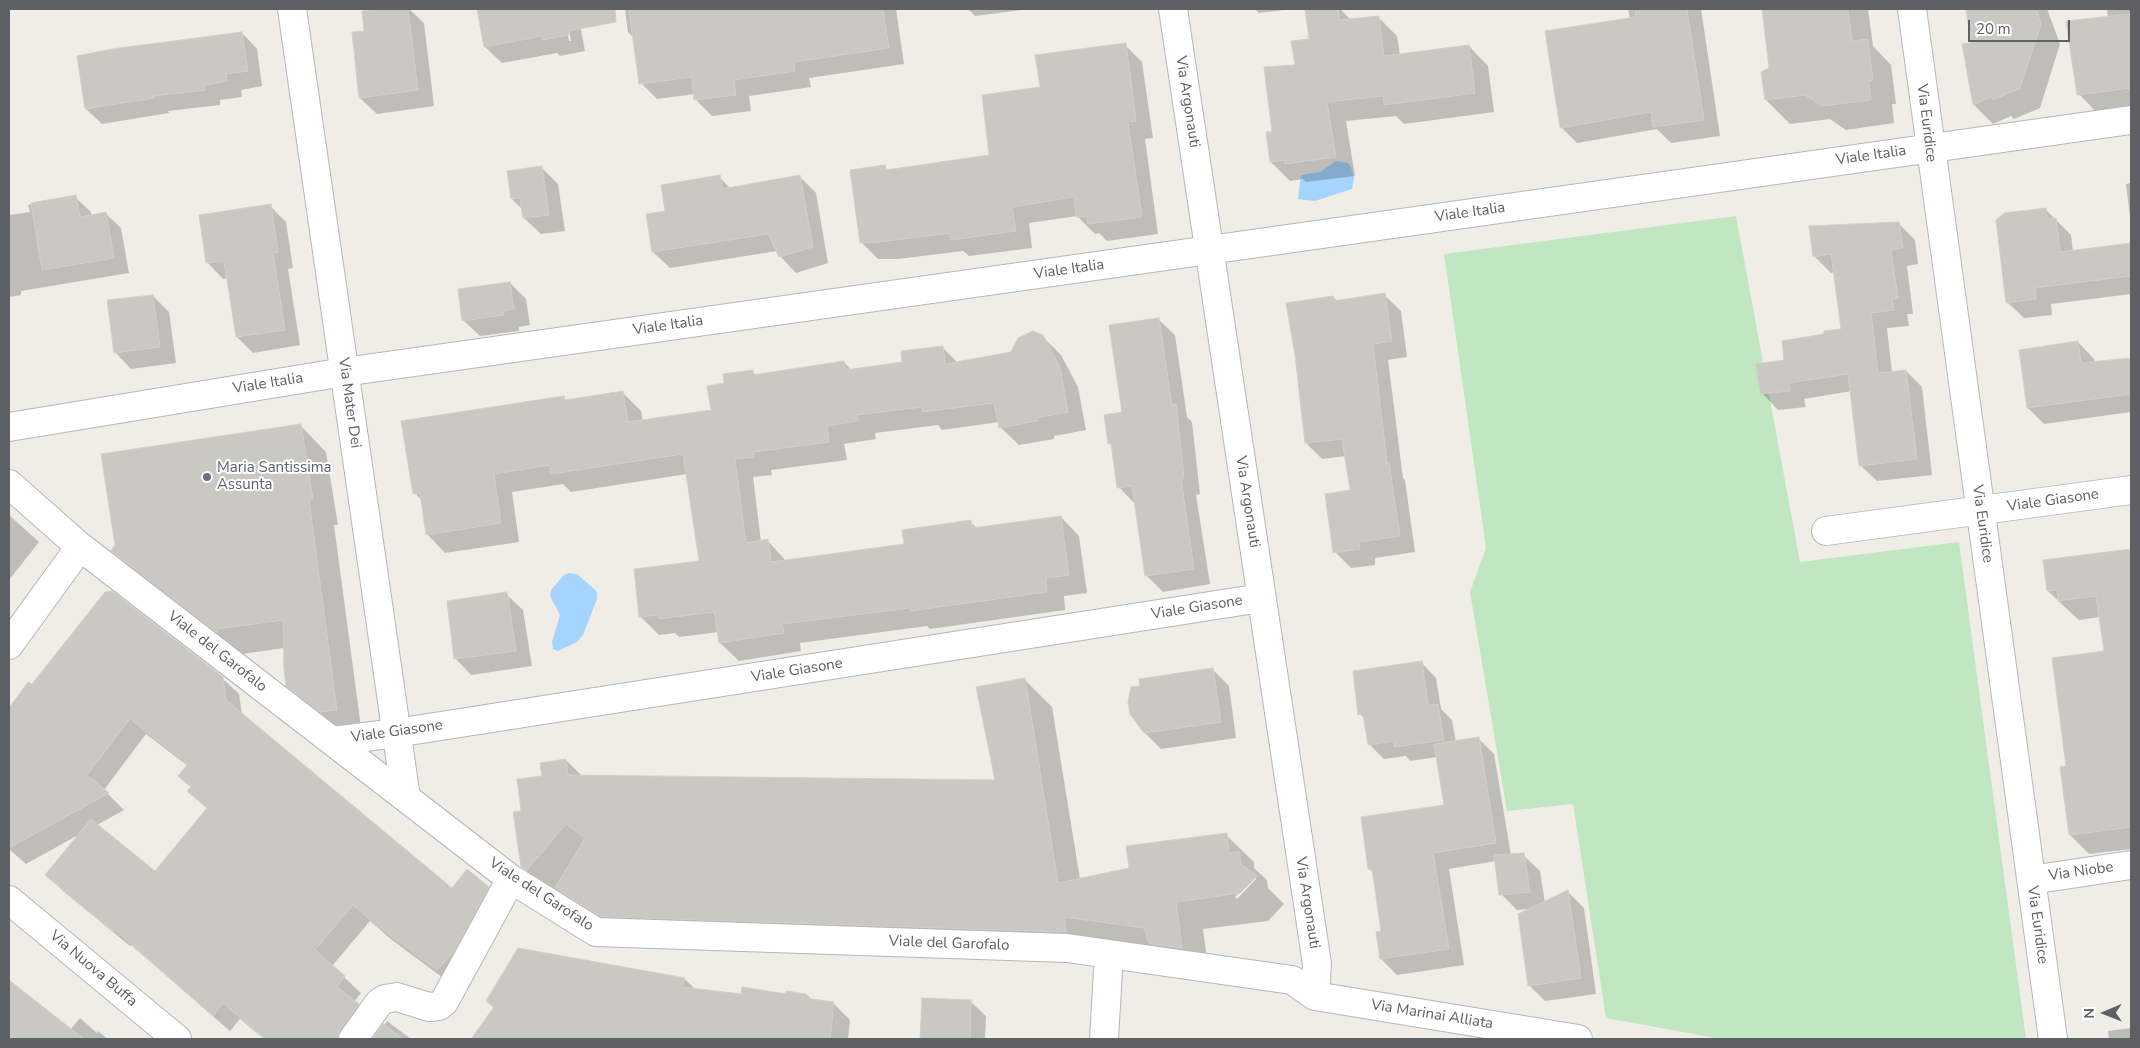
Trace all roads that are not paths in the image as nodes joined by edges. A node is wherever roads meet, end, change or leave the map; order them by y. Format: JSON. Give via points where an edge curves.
{"nodes":[{"id":1,"x":292,"y":9,"type":"edge"},
{"id":2,"x":1173,"y":9,"type":"edge"},
{"id":3,"x":1912,"y":9,"type":"edge"},
{"id":4,"x":2131,"y":120,"type":"edge"},
{"id":5,"x":1930,"y":148,"type":"junction"},
{"id":6,"x":1209,"y":250,"type":"junction"},
{"id":7,"x":344,"y":372,"type":"junction"},
{"id":8,"x":9,"y":427,"type":"edge"},
{"id":9,"x":9,"y":484,"type":"edge"},
{"id":10,"x":2131,"y":490,"type":"edge"},
{"id":11,"x":1980,"y":511,"type":"junction"},
{"id":12,"x":1826,"y":531,"type":"dead end"},
{"id":13,"x":78,"y":545,"type":"junction"},
{"id":14,"x":1261,"y":598,"type":"junction"},
{"id":15,"x":9,"y":645,"type":"edge"},
{"id":16,"x":396,"y":733,"type":"junction"},
{"id":17,"x":333,"y":741,"type":"junction"},
{"id":18,"x":406,"y":798,"type":"junction"},
{"id":19,"x":2131,"y":865,"type":"edge"},
{"id":20,"x":511,"y":879,"type":"junction"},
{"id":21,"x":2031,"y":880,"type":"junction"},
{"id":22,"x":9,"y":900,"type":"edge"},
{"id":23,"x":1109,"y":954,"type":"junction"},
{"id":24,"x":1315,"y":996,"type":"junction"},
{"id":25,"x":177,"y":1039,"type":"edge"},
{"id":26,"x":353,"y":1039,"type":"edge"},
{"id":27,"x":1104,"y":1039,"type":"edge"},
{"id":28,"x":1578,"y":1039,"type":"edge"},
{"id":29,"x":2053,"y":1039,"type":"edge"}],
"edges":[{"from":1,"to":7,"type":"street","name":"Via Mater Dei"},
{"from":2,"to":6,"type":"street","name":"Via Argonauti"},
{"from":3,"to":5,"type":"street","name":"Via Euridice"},
{"from":4,"to":5,"type":"street","name":"Viale Italia"},
{"from":5,"to":6,"type":"street","name":"Viale Italia"},
{"from":5,"to":11,"type":"street","name":"Via Euridice"},
{"from":6,"to":7,"type":"street","name":"Viale Italia"},
{"from":6,"to":14,"type":"street","name":"Via Argonauti"},
{"from":7,"to":8,"type":"street","name":"Viale Italia"},
{"from":7,"to":16,"type":"street","name":"Via Mater Dei"},
{"from":9,"to":13,"type":"street","name":"Viale del Garofalo"},
{"from":10,"to":11,"type":"street","name":"Viale Giasone"},
{"from":11,"to":12,"type":"street","name":"Viale Giasone"},
{"from":11,"to":21,"type":"street","name":"Via Euridice"},
{"from":13,"to":15,"type":"street"},
{"from":13,"to":17,"type":"street","name":"Viale del Garofalo"},
{"from":14,"to":16,"type":"street","name":"Viale Giasone"},
{"from":14,"to":24,"type":"street","name":"Via Argonauti","via":[[1317,964]]},
{"from":16,"to":17,"type":"street","name":"Viale Giasone"},
{"from":16,"to":18,"type":"street","name":"Via Mater Dei"},
{"from":17,"to":18,"type":"street","name":"Viale del Garofalo"},
{"from":18,"to":20,"type":"street","name":"Viale del Garofalo"},
{"from":19,"to":21,"type":"street","name":"Via Niobe"},
{"from":20,"to":23,"type":"street","name":"Viale del Garofalo","via":[[596,932],[1067,948]]},
{"from":20,"to":26,"type":"street","via":[[444,1002],[429,1007],[396,997],[385,999]]},
{"from":21,"to":29,"type":"street","name":"Via Euridice"},
{"from":22,"to":25,"type":"street","name":"Via Nuova Buffa"},
{"from":23,"to":24,"type":"street","name":"Viale del Garofalo","via":[[1292,980]]},
{"from":23,"to":27,"type":"street"},
{"from":24,"to":28,"type":"street","name":"Via Marinai Alliata"}]}
